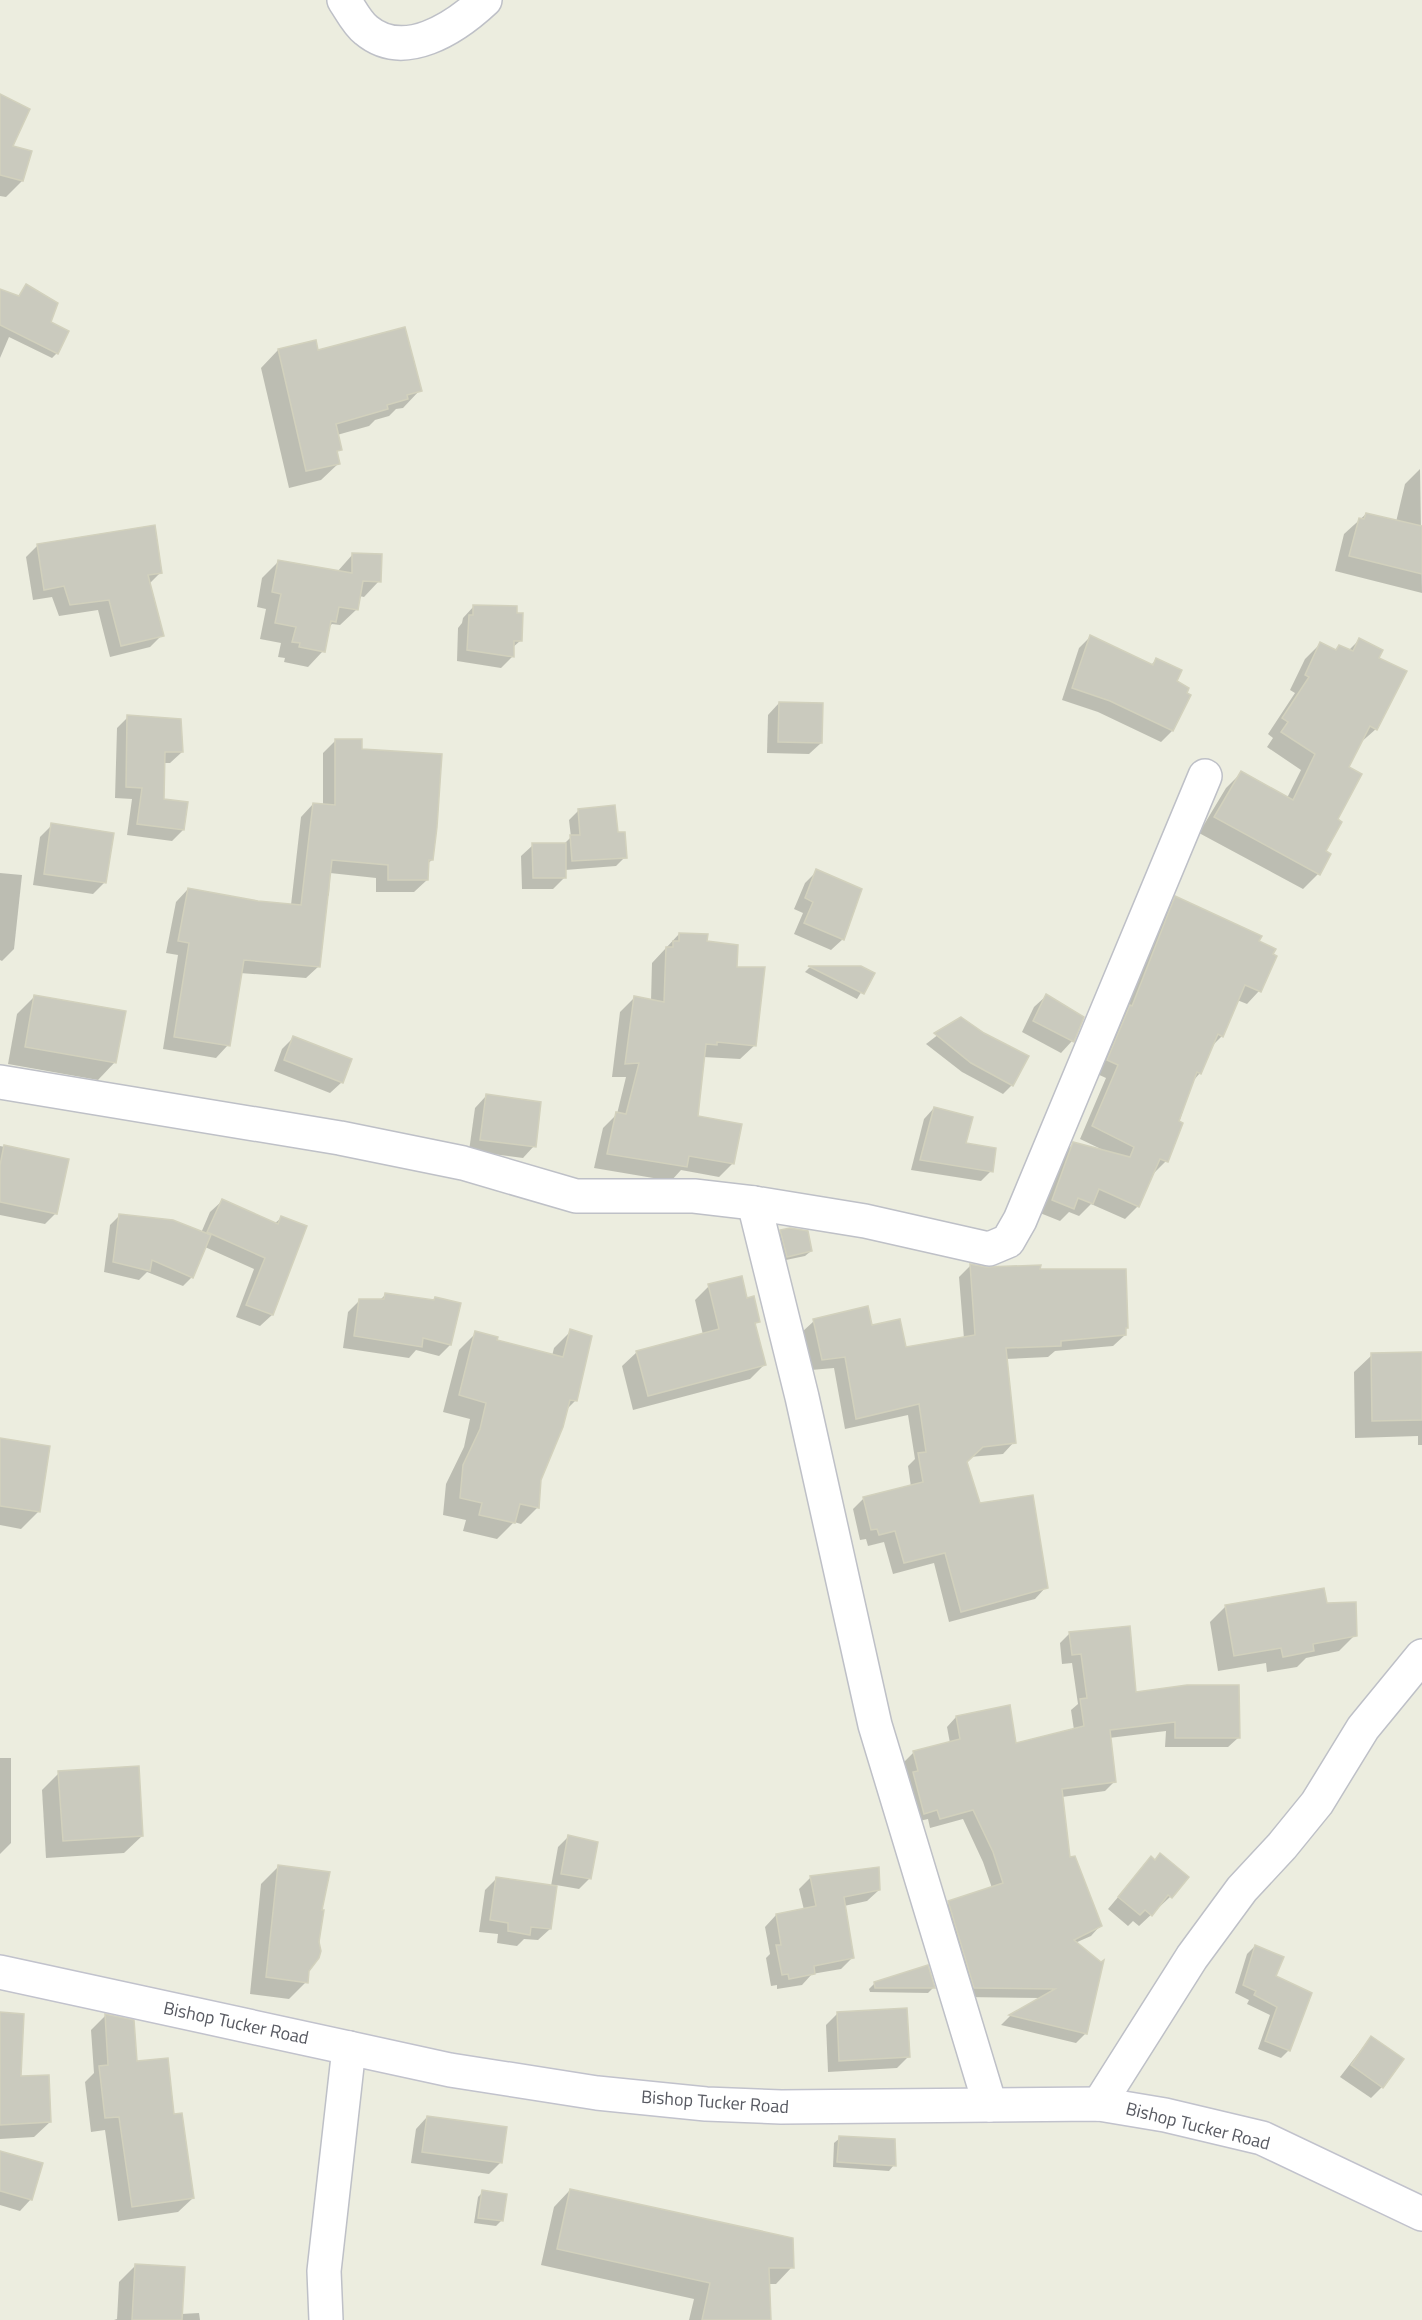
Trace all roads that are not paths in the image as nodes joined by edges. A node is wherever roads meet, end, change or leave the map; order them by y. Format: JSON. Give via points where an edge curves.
{"nodes":[{"id":1,"x":344,"y":0,"type":"edge"},
{"id":2,"x":485,"y":0,"type":"edge"},
{"id":3,"x":1205,"y":776,"type":"dead end"},
{"id":4,"x":0,"y":1082,"type":"edge"},
{"id":5,"x":754,"y":1203,"type":"junction"},
{"id":6,"x":1422,"y":1656,"type":"edge"},
{"id":7,"x":0,"y":1972,"type":"edge"},
{"id":8,"x":349,"y":2048,"type":"junction"},
{"id":9,"x":1100,"y":2104,"type":"junction"},
{"id":10,"x":990,"y":2105,"type":"junction"},
{"id":11,"x":1422,"y":2214,"type":"edge"},
{"id":12,"x":326,"y":2320,"type":"edge"}],
"edges":[{"from":1,"to":2,"type":"street","via":[[364,30],[384,41],[409,44],[443,32]]},
{"from":3,"to":5,"type":"street","via":[[1008,1241],[989,1249],[979,1248],[865,1221]]},
{"from":4,"to":5,"type":"street","via":[[340,1138],[463,1163],[576,1196],[694,1196]]},
{"from":5,"to":10,"type":"street","via":[[805,1408],[875,1725]]},
{"from":6,"to":9,"type":"street","via":[[1363,1728],[1317,1803],[1242,1888],[1192,1957]]},
{"from":7,"to":8,"type":"street","name":"Bishop Tucker Road"},
{"from":8,"to":10,"type":"street","name":"Bishop Tucker Road","via":[[450,2070],[706,2104]]},
{"from":8,"to":12,"type":"street","via":[[324,2271]]},
{"from":9,"to":10,"type":"street","name":"Bishop Tucker Road"},
{"from":9,"to":11,"type":"street","name":"Bishop Tucker Road","via":[[1262,2138]]}]}
